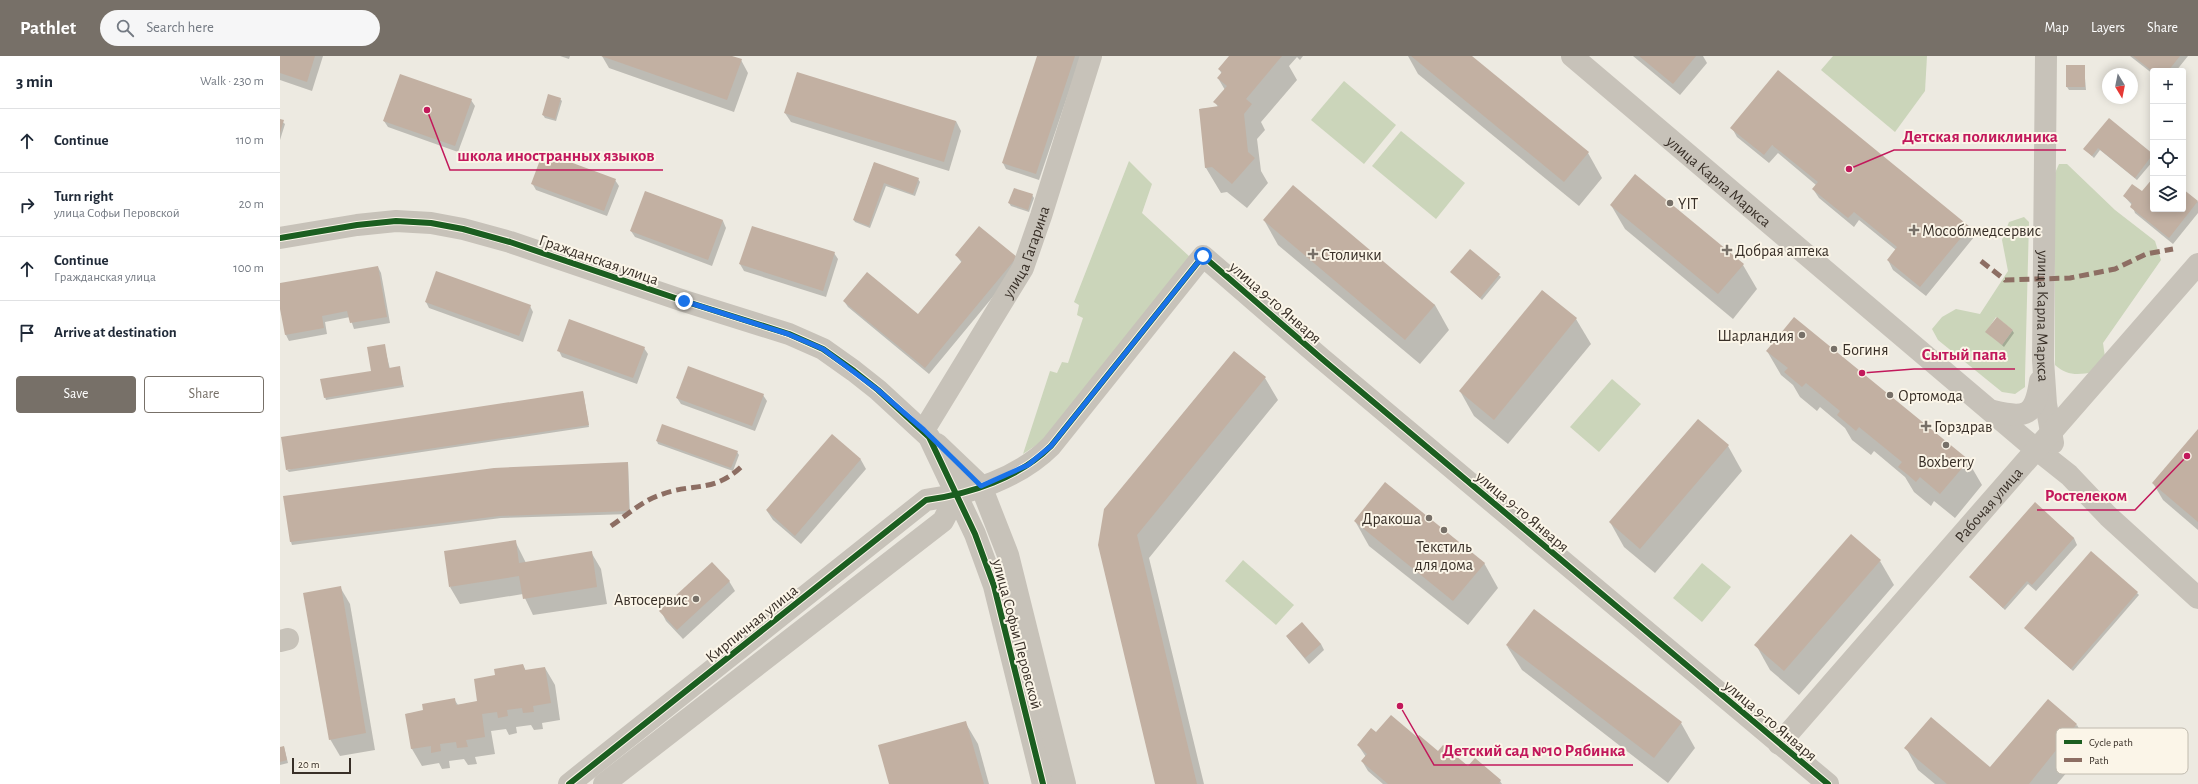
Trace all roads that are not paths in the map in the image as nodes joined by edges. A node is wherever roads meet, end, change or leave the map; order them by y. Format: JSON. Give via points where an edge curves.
{"nodes":[{"id":1,"x":1091,"y":56,"type":"edge"},
{"id":2,"x":1572,"y":56,"type":"edge"},
{"id":3,"x":2046,"y":56,"type":"edge"},
{"id":4,"x":280,"y":238,"type":"edge"},
{"id":5,"x":1203,"y":256,"type":"joint"},
{"id":6,"x":2198,"y":264,"type":"edge"},
{"id":7,"x":2042,"y":360,"type":"junction"},
{"id":8,"x":1993,"y":411,"type":"junction"},
{"id":9,"x":926,"y":433,"type":"junction"},
{"id":10,"x":2044,"y":442,"type":"junction"},
{"id":11,"x":981,"y":486,"type":"junction"},
{"id":12,"x":956,"y":496,"type":"junction"},
{"id":13,"x":2198,"y":598,"type":"edge"},
{"id":14,"x":1779,"y":744,"type":"junction"},
{"id":15,"x":569,"y":784,"type":"edge"},
{"id":16,"x":604,"y":784,"type":"edge"},
{"id":17,"x":1043,"y":784,"type":"edge"},
{"id":18,"x":1066,"y":784,"type":"edge"},
{"id":19,"x":1828,"y":784,"type":"edge"}],
"edges":[{"from":1,"to":9,"type":"street","name":"улица Гагарина","via":[[1023,268]]},
{"from":2,"to":8,"type":"street","name":"улица Карла Маркса"},
{"from":3,"to":7,"type":"street","name":"улица Карла Маркса"},
{"from":4,"to":9,"type":"street","name":"Гражданская улица","via":[[357,225],[414,221],[452,226],[510,242],[781,331],[823,349],[878,390]]},
{"from":5,"to":11,"type":"street","name":"Кирпичная улица","via":[[1051,446],[1028,465]]},
{"from":5,"to":14,"type":"street","name":"улица 9-го Января"},
{"from":6,"to":10,"type":"street","name":"Рабочая улица"},
{"from":7,"to":8,"type":"street","via":[[2037,400],[2032,408],[2022,415],[2011,416]]},
{"from":7,"to":10,"type":"street","name":"улица Карла Маркса","via":[[2046,404]]},
{"from":8,"to":10,"type":"street","name":"улица Карла Маркса"},
{"from":9,"to":11,"type":"street","name":"улица Софьи Перовской"},
{"from":9,"to":12,"type":"street","name":"Гражданская улица"},
{"from":10,"to":13,"type":"street","name":"улица Карла Маркса","via":[[2069,475],[2108,516]]},
{"from":10,"to":14,"type":"street","name":"Рабочая улица"},
{"from":11,"to":12,"type":"street","name":"Кирпичная улица"},
{"from":11,"to":18,"type":"street","name":"улица Софьи Перовской","via":[[1008,555]]},
{"from":12,"to":15,"type":"street","name":"Кирпичная улица","via":[[926,500]]},
{"from":12,"to":16,"type":"street","via":[[943,521]]},
{"from":12,"to":17,"type":"street","name":"улица Софьи Перовской","via":[[988,564]]},
{"from":14,"to":19,"type":"street","name":"улица 9-го Января"}]}
